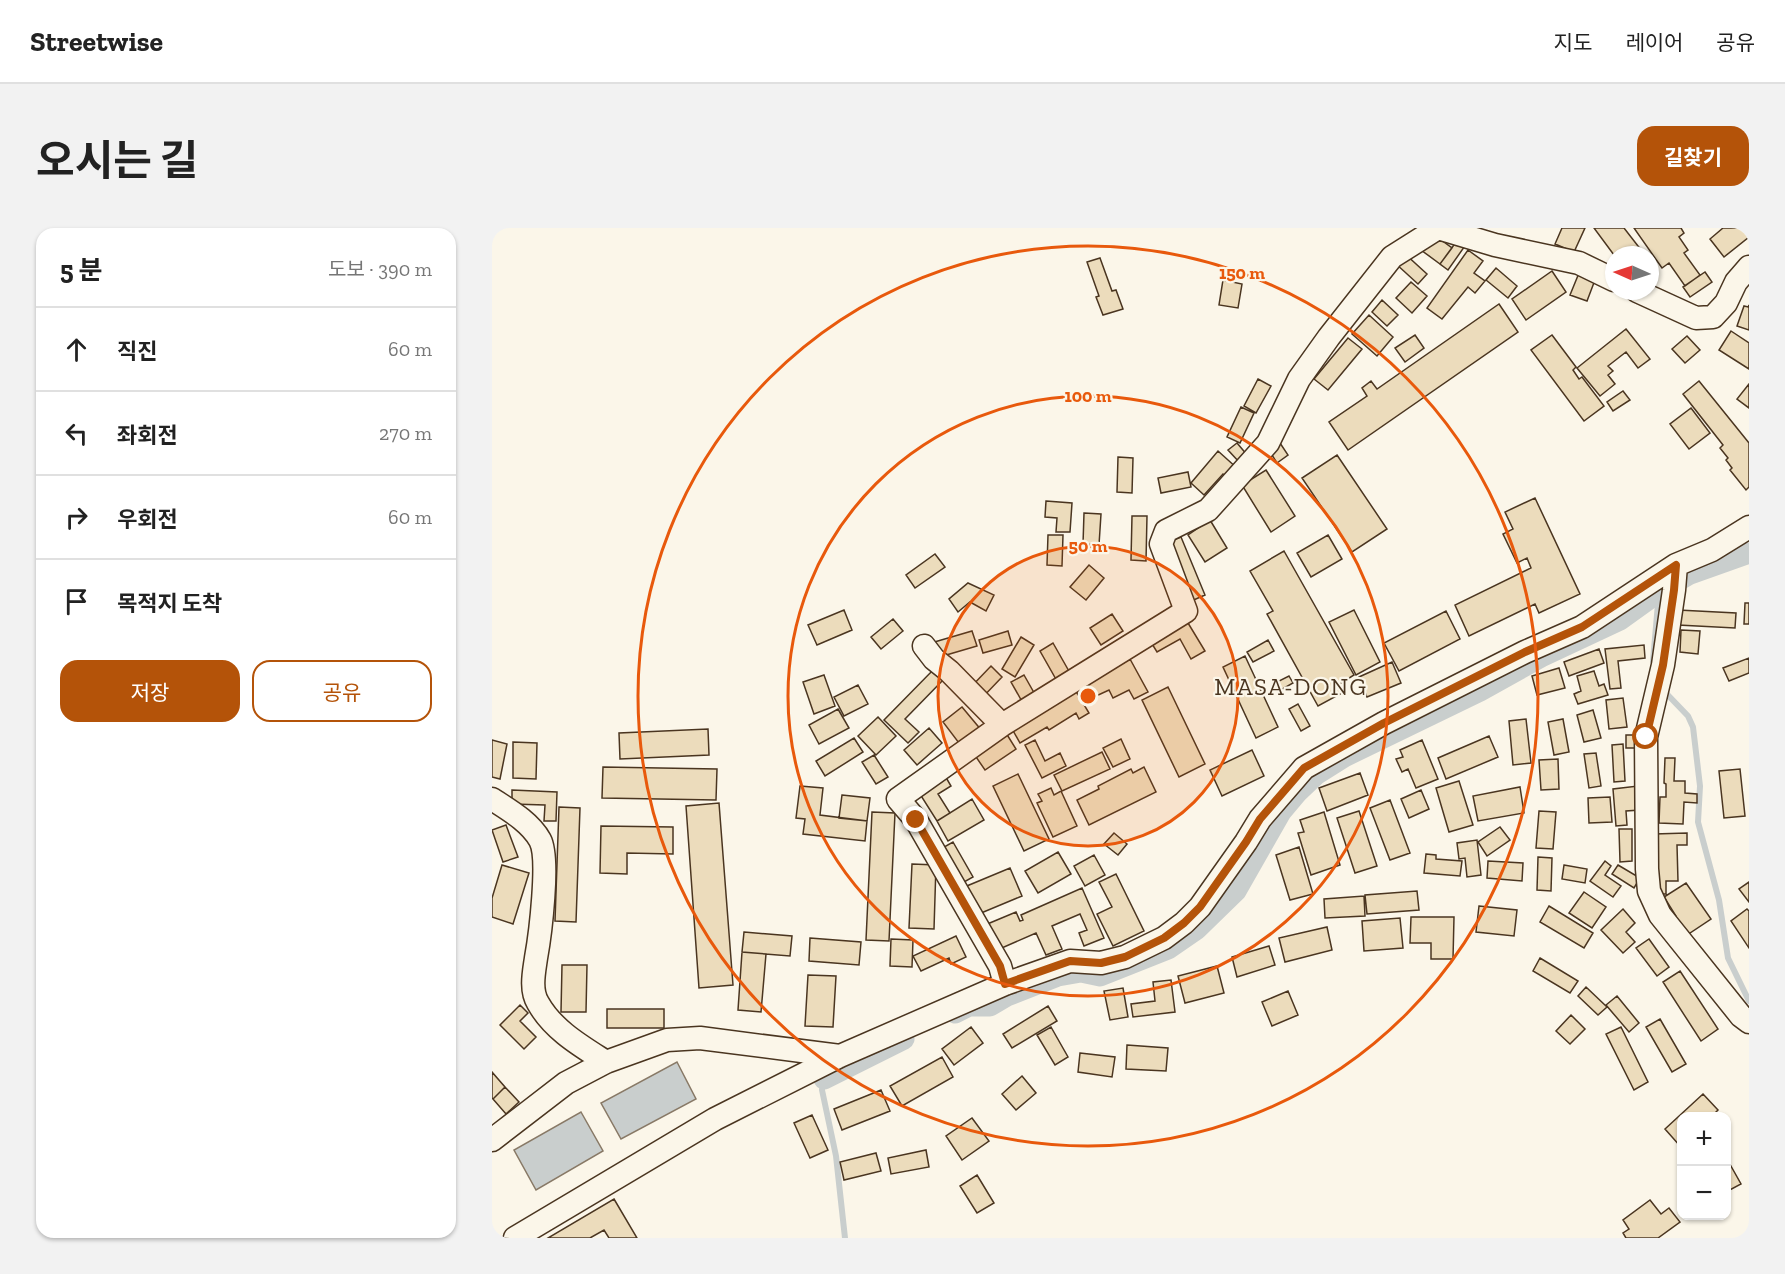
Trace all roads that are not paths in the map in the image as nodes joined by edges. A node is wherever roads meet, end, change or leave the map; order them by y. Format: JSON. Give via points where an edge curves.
{"nodes":[{"id":1,"x":1749,"y":267,"type":"edge"},
{"id":2,"x":1605,"y":276,"type":"edge"},
{"id":3,"x":1657,"y":300,"type":"edge"},
{"id":4,"x":1749,"y":527,"type":"edge"},
{"id":5,"x":1676,"y":576,"type":"junction"},
{"id":6,"x":924,"y":646,"type":"dead end"},
{"id":7,"x":1002,"y":725,"type":"junction"},
{"id":8,"x":492,"y":799,"type":"edge"},
{"id":9,"x":1005,"y":984,"type":"junction"},
{"id":10,"x":1749,"y":1022,"type":"edge"},
{"id":11,"x":840,"y":1056,"type":"junction"},
{"id":12,"x":606,"y":1062,"type":"junction"},
{"id":13,"x":492,"y":1140,"type":"edge"},
{"id":14,"x":515,"y":1238,"type":"edge"}],
"edges":[{"from":1,"to":3,"type":"street","via":[[1713,317],[1696,318]]},
{"from":2,"to":7,"type":"street","via":[[1579,263],[1438,228],[1392,257],[1299,379],[1268,443],[1208,510],[1166,531],[1161,544],[1186,610]]},
{"from":4,"to":5,"type":"street"},
{"from":5,"to":9,"type":"street","via":[[1582,627],[1384,723],[1304,768],[1260,819],[1200,907],[1164,938],[1125,957],[1101,963],[1070,961]]},
{"from":5,"to":10,"type":"street","via":[[1663,665],[1646,737],[1649,891],[1660,915]]},
{"from":6,"to":7,"type":"street"},
{"from":7,"to":9,"type":"street","via":[[898,799],[916,820],[1000,966]]},
{"from":8,"to":12,"type":"street","via":[[530,827],[542,842],[542,923],[533,985],[537,1002],[564,1034]]},
{"from":9,"to":11,"type":"street"},
{"from":11,"to":12,"type":"street","via":[[700,1038],[667,1040]]},
{"from":11,"to":14,"type":"street","via":[[715,1119]]},
{"from":12,"to":13,"type":"street","via":[[566,1083]]}]}
